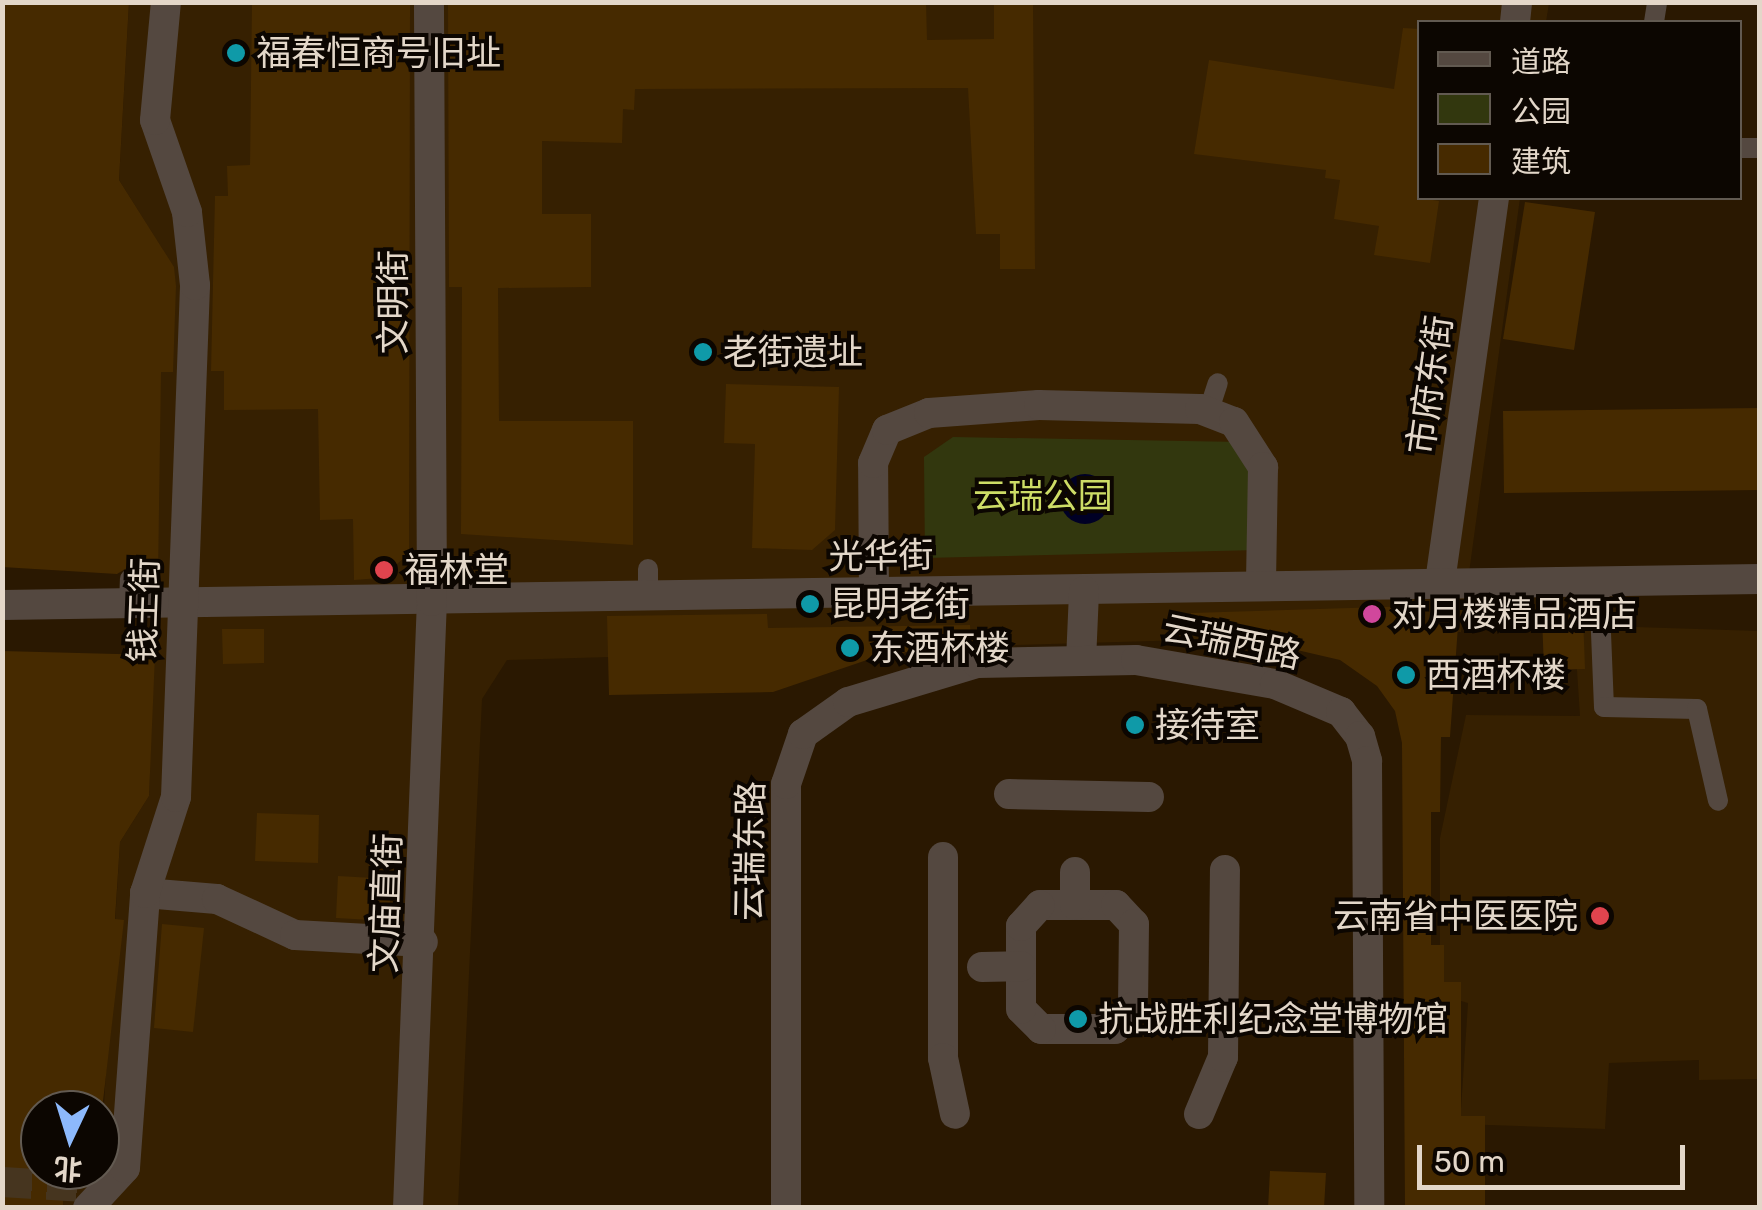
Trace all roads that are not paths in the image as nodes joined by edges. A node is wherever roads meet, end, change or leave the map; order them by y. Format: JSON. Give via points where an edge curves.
{"nodes":[{"id":1,"x":166,"y":2,"type":"edge"},
{"id":2,"x":429,"y":2,"type":"edge"},
{"id":3,"x":1494,"y":200,"type":"edge"},
{"id":4,"x":1760,"y":579,"type":"edge"},
{"id":5,"x":1440,"y":582,"type":"junction"},
{"id":6,"x":1600,"y":583,"type":"junction"},
{"id":7,"x":1261,"y":584,"type":"junction"},
{"id":8,"x":1084,"y":591,"type":"junction"},
{"id":9,"x":874,"y":593,"type":"junction"},
{"id":10,"x":432,"y":601,"type":"junction"},
{"id":11,"x":2,"y":605,"type":"edge"},
{"id":12,"x":173,"y":605,"type":"junction"},
{"id":13,"x":1082,"y":661,"type":"junction"},
{"id":14,"x":1009,"y":794,"type":"dead end"},
{"id":15,"x":1148,"y":797,"type":"dead end"},
{"id":16,"x":1718,"y":801,"type":"dead end"},
{"id":17,"x":943,"y":857,"type":"dead end"},
{"id":18,"x":1225,"y":870,"type":"dead end"},
{"id":19,"x":1075,"y":872,"type":"dead end"},
{"id":20,"x":145,"y":893,"type":"junction"},
{"id":21,"x":1074,"y":905,"type":"junction"},
{"id":22,"x":423,"y":942,"type":"junction"},
{"id":23,"x":982,"y":966,"type":"dead end"},
{"id":24,"x":1021,"y":966,"type":"junction"},
{"id":25,"x":955,"y":1114,"type":"dead end"},
{"id":26,"x":1199,"y":1114,"type":"dead end"},
{"id":27,"x":88,"y":1208,"type":"edge"},
{"id":28,"x":408,"y":1208,"type":"edge"},
{"id":29,"x":786,"y":1208,"type":"edge"},
{"id":30,"x":1369,"y":1208,"type":"edge"}],
"edges":[{"from":1,"to":12,"type":"street","name":"钱王街","via":[[154,120],[186,212],[196,285]]},
{"from":2,"to":10,"type":"street","name":"文明街"},
{"from":3,"to":5,"type":"street","name":"市府东街"},
{"from":4,"to":6,"type":"street","name":"光华街"},
{"from":5,"to":6,"type":"street","name":"光华街"},
{"from":5,"to":7,"type":"street","name":"光华街"},
{"from":6,"to":16,"type":"lane","via":[[1604,707],[1697,709]]},
{"from":7,"to":8,"type":"street","name":"光华街"},
{"from":7,"to":9,"type":"street","via":[[1263,467],[1213,396],[903,418],[877,444],[873,463]]},
{"from":8,"to":9,"type":"street","name":"光华街"},
{"from":8,"to":13,"type":"street"},
{"from":9,"to":10,"type":"street","name":"光华街","via":[[648,583]]},
{"from":10,"to":12,"type":"street","name":"光华街"},
{"from":10,"to":22,"type":"street","name":"文庙直街"},
{"from":11,"to":12,"type":"street","name":"光华街","via":[[130,592]]},
{"from":12,"to":20,"type":"street","name":"钱王街","via":[[176,797]]},
{"from":13,"to":29,"type":"street","name":"云瑞东路","via":[[977,663],[848,702],[816,721],[794,751],[786,784]]},
{"from":13,"to":30,"type":"street","name":"云瑞西路","via":[[1172,662],[1274,684],[1341,712],[1360,736],[1367,762]]},
{"from":14,"to":15,"type":"street"},
{"from":17,"to":25,"type":"street","via":[[943,1058]]},
{"from":18,"to":26,"type":"street","via":[[1222,1057]]},
{"from":19,"to":21,"type":"street"},
{"from":20,"to":22,"type":"street","via":[[217,899],[294,934]]},
{"from":20,"to":27,"type":"street","name":"钱王街","via":[[124,1168]]},
{"from":21,"to":24,"type":"street","via":[[1040,905],[1022,926]]},
{"from":21,"to":24,"type":"street","via":[[1116,905],[1134,924],[1133,1007],[1124,1018],[1115,1028],[1041,1029],[1021,1009]]},
{"from":22,"to":28,"type":"street","name":"文庙直街"},
{"from":23,"to":24,"type":"street"}]}
